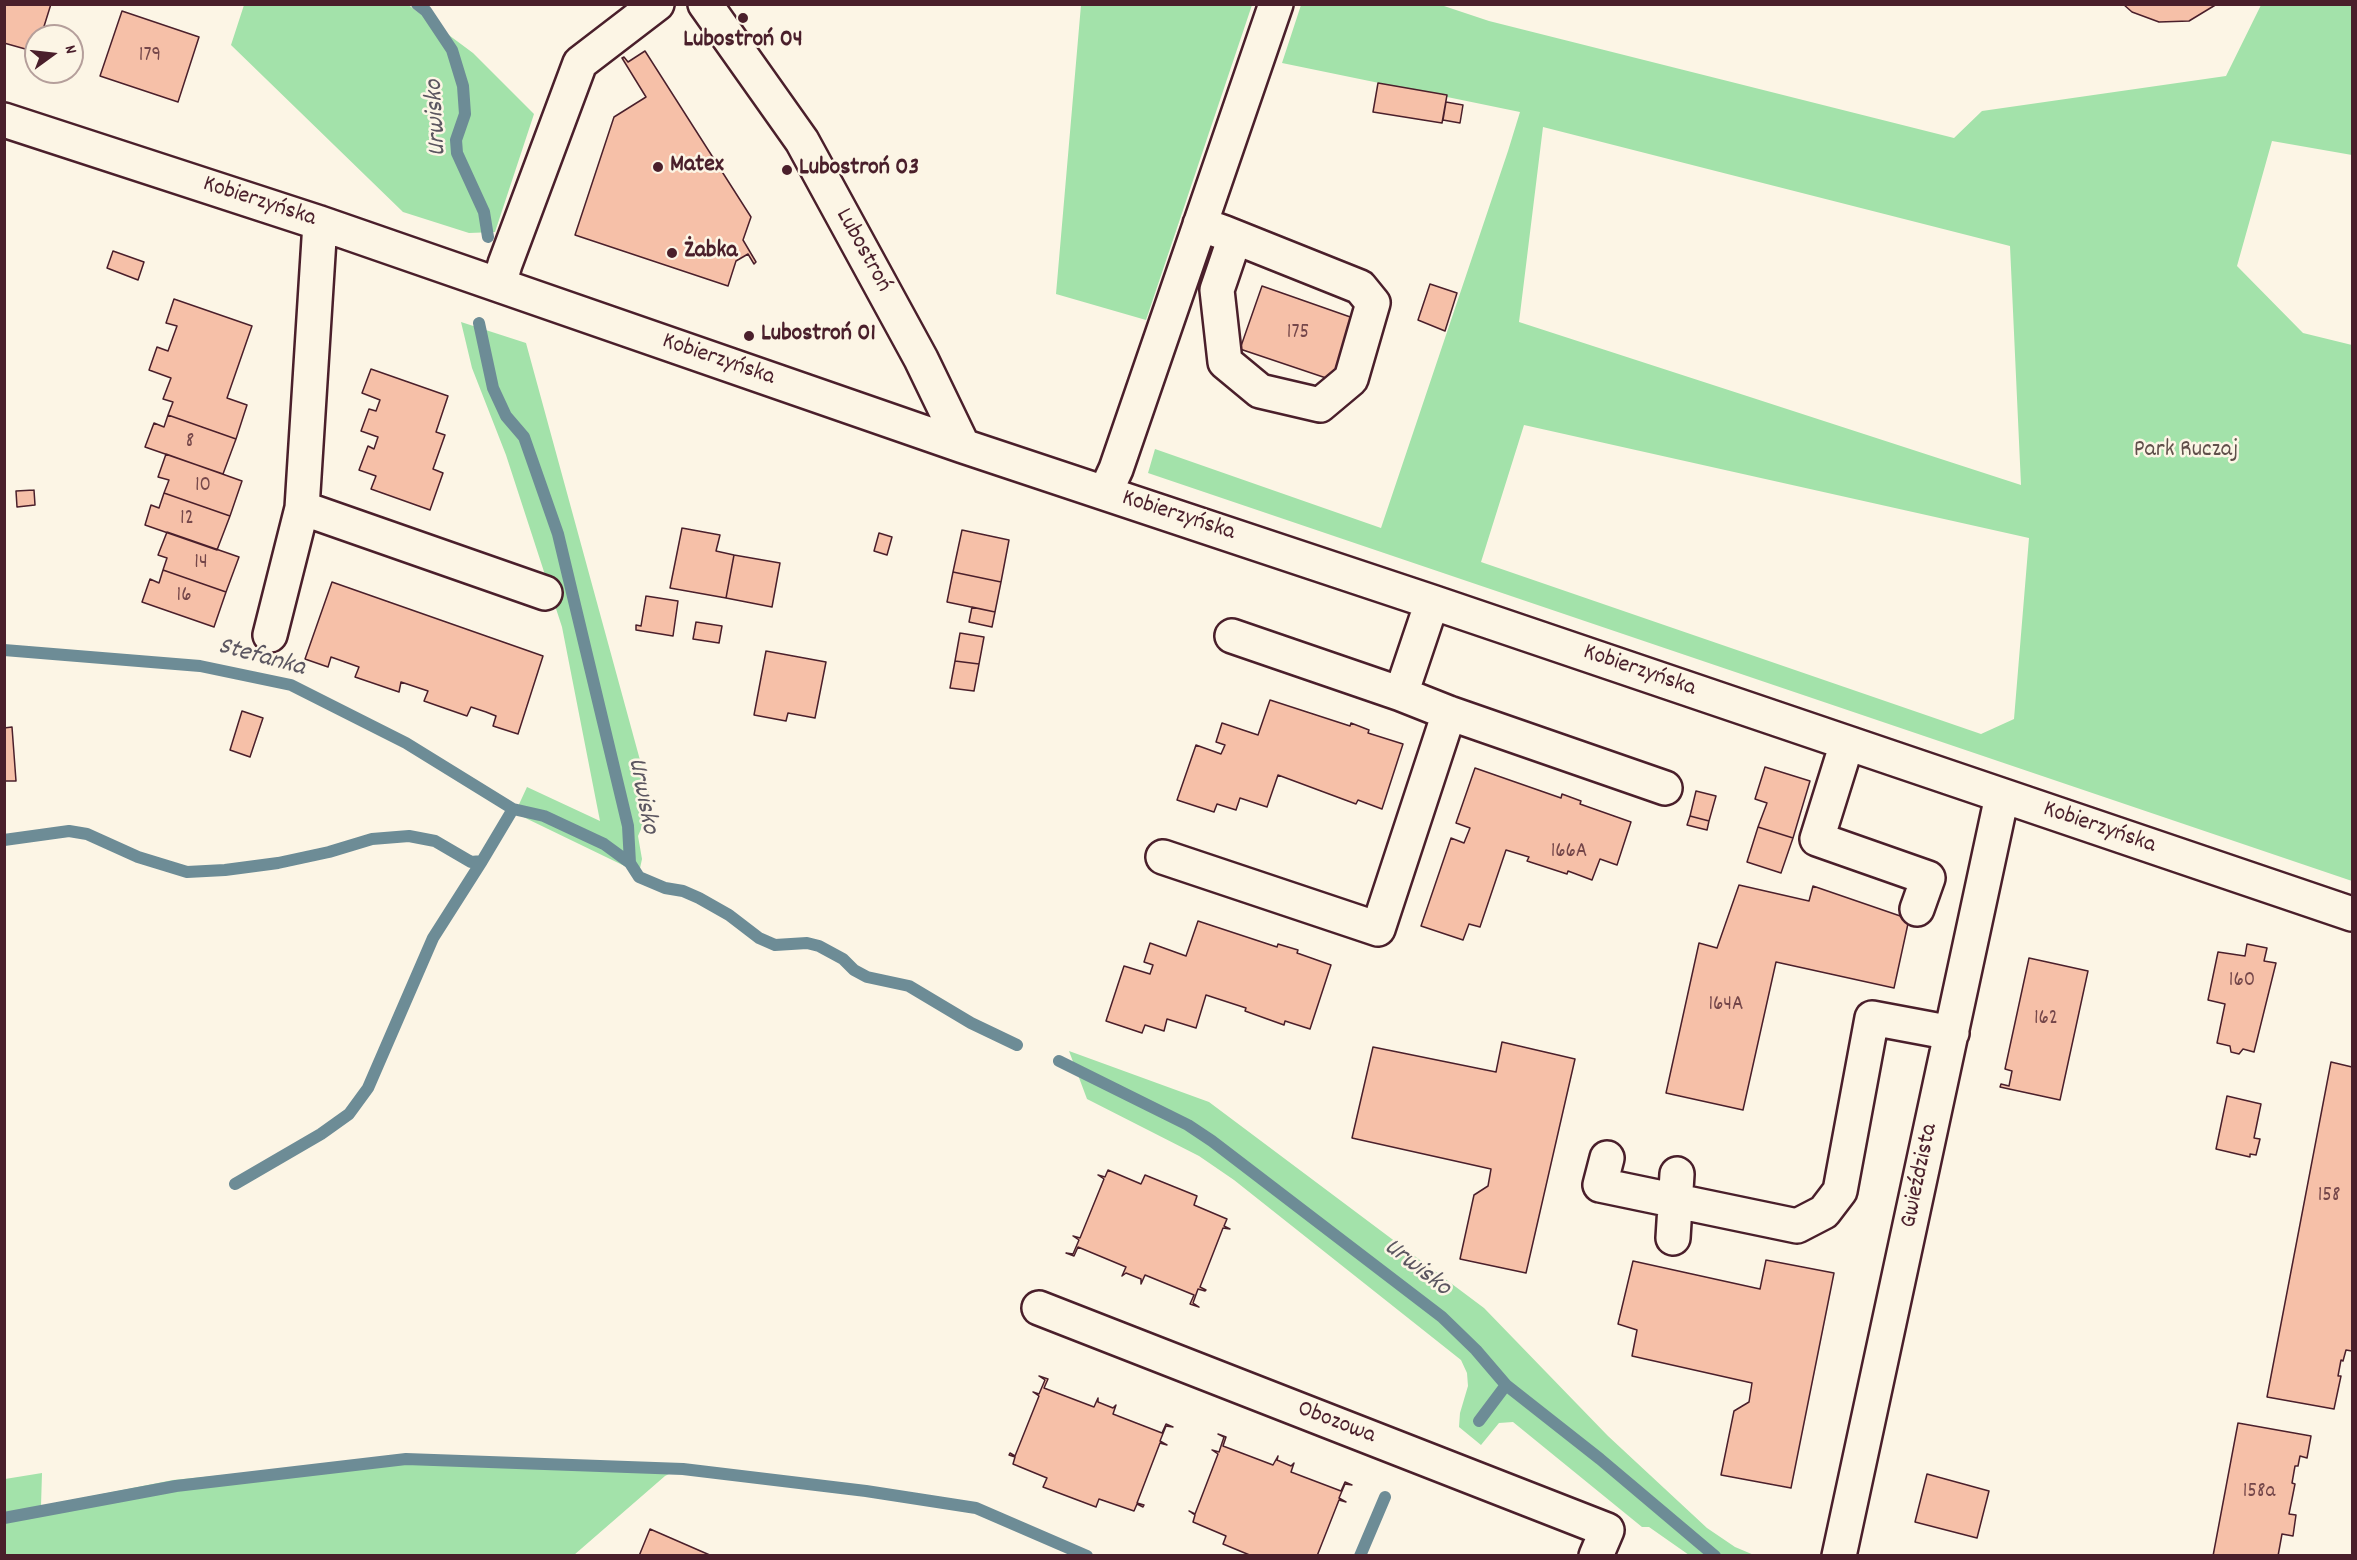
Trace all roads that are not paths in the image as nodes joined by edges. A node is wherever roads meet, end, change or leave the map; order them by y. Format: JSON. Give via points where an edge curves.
{"nodes":[{"id":1,"x":657,"y":4,"type":"edge"},
{"id":2,"x":705,"y":4,"type":"edge"},
{"id":3,"x":1276,"y":4,"type":"edge"},
{"id":4,"x":4,"y":120,"type":"edge"},
{"id":5,"x":320,"y":223,"type":"junction"},
{"id":6,"x":1200,"y":224,"type":"junction"},
{"id":7,"x":1235,"y":237,"type":"junction"},
{"id":8,"x":499,"y":285,"type":"junction"},
{"id":9,"x":963,"y":446,"type":"junction"},
{"id":10,"x":1105,"y":493,"type":"junction"},
{"id":11,"x":302,"y":508,"type":"junction"},
{"id":12,"x":545,"y":593,"type":"dead end"},
{"id":13,"x":1432,"y":602,"type":"junction"},
{"id":14,"x":270,"y":635,"type":"dead end"},
{"id":15,"x":1232,"y":636,"type":"dead end"},
{"id":16,"x":1401,"y":694,"type":"junction"},
{"id":17,"x":1449,"y":713,"type":"junction"},
{"id":18,"x":1847,"y":743,"type":"junction"},
{"id":19,"x":1665,"y":788,"type":"dead end"},
{"id":20,"x":2002,"y":796,"type":"junction"},
{"id":21,"x":1163,"y":858,"type":"dead end"},
{"id":22,"x":1917,"y":909,"type":"dead end"},
{"id":23,"x":2352,"y":914,"type":"edge"},
{"id":24,"x":1952,"y":1033,"type":"junction"},
{"id":25,"x":1606,"y":1158,"type":"dead end"},
{"id":26,"x":1677,"y":1187,"type":"junction"},
{"id":27,"x":1673,"y":1238,"type":"dead end"},
{"id":28,"x":1039,"y":1308,"type":"dead end"},
{"id":29,"x":1596,"y":1556,"type":"edge"},
{"id":30,"x":1839,"y":1556,"type":"edge"}],
"edges":[{"from":1,"to":8,"type":"street","via":[[580,63]]},
{"from":2,"to":9,"type":"street","name":"Lubostroń","via":[[801,141],[921,359]]},
{"from":3,"to":6,"type":"street"},
{"from":4,"to":5,"type":"street","name":"Kobierzyńska"},
{"from":5,"to":8,"type":"street","name":"Kobierzyńska"},
{"from":5,"to":11,"type":"street"},
{"from":6,"to":7,"type":"street"},
{"from":6,"to":10,"type":"street"},
{"from":7,"to":7,"type":"street","via":[[1217,290],[1225,362],[1260,391],[1320,405],[1351,379],[1373,303],[1360,287]]},
{"from":8,"to":9,"type":"street","name":"Kobierzyńska"},
{"from":9,"to":10,"type":"street","name":"Kobierzyńska"},
{"from":10,"to":13,"type":"street","name":"Kobierzyńska"},
{"from":11,"to":12,"type":"street"},
{"from":11,"to":14,"type":"street"},
{"from":13,"to":16,"type":"street"},
{"from":13,"to":18,"type":"street","name":"Kobierzyńska"},
{"from":15,"to":16,"type":"street"},
{"from":16,"to":17,"type":"street"},
{"from":17,"to":19,"type":"street"},
{"from":17,"to":21,"type":"street","via":[[1378,929]]},
{"from":18,"to":20,"type":"street","name":"Kobierzyńska"},
{"from":18,"to":22,"type":"street","via":[[1817,839],[1928,878]]},
{"from":20,"to":23,"type":"street","name":"Kobierzyńska"},
{"from":20,"to":24,"type":"street","name":"Gwieździsta"},
{"from":24,"to":26,"type":"street","via":[[1872,1018],[1840,1191],[1824,1212],[1797,1226]]},
{"from":24,"to":30,"type":"street","name":"Gwieździsta"},
{"from":25,"to":26,"type":"street","via":[[1600,1185]]},
{"from":26,"to":27,"type":"street"},
{"from":28,"to":29,"type":"street","name":"Obozowa","via":[[1607,1530]]}]}
